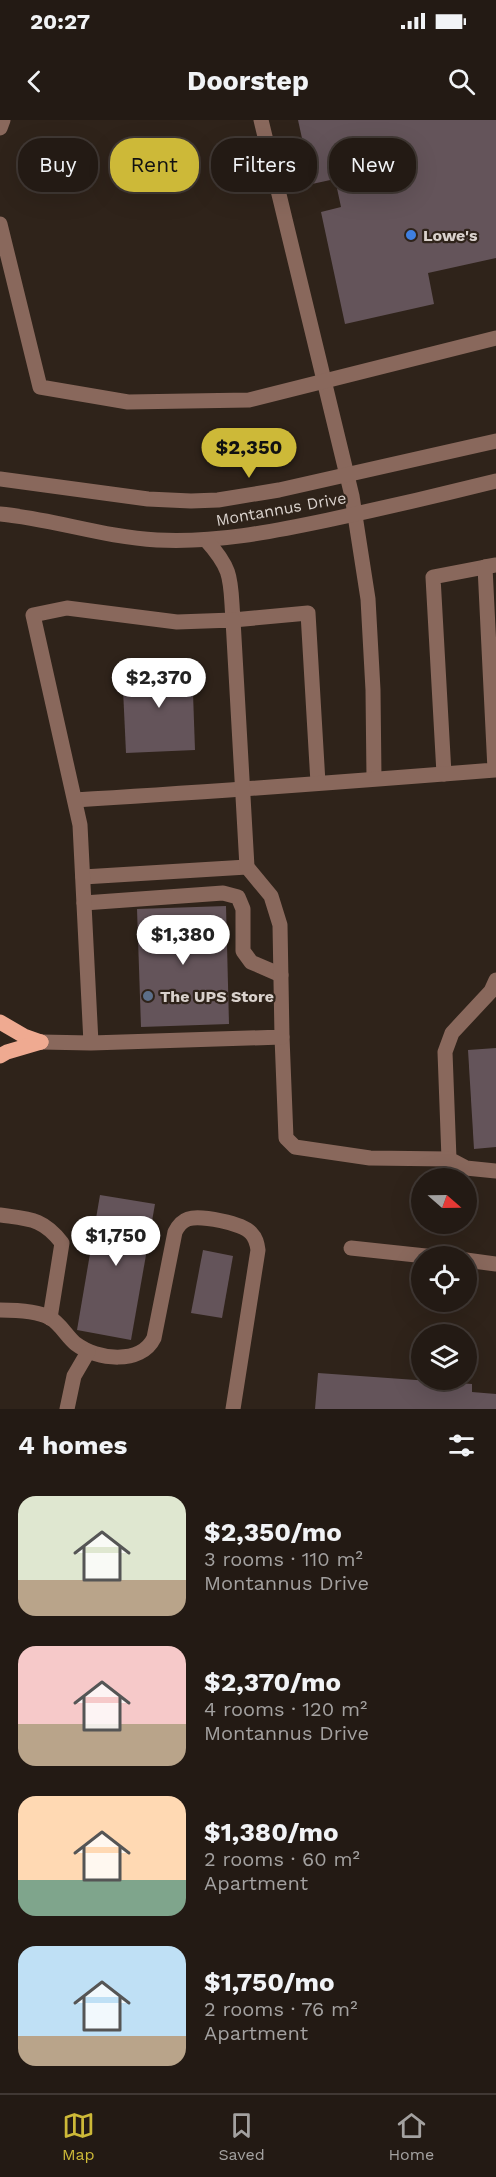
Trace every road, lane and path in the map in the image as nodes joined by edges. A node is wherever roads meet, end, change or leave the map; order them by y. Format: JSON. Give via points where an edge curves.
{"nodes":[{"id":1,"x":3,"y":120,"type":"edge"},
{"id":2,"x":261,"y":120,"type":"edge"},
{"id":3,"x":0,"y":128,"type":"edge"},
{"id":4,"x":0,"y":224,"type":"edge"},
{"id":5,"x":496,"y":339,"type":"edge"},
{"id":6,"x":324,"y":381,"type":"junction"},
{"id":7,"x":496,"y":441,"type":"edge"},
{"id":8,"x":347,"y":475,"type":"junction"},
{"id":9,"x":0,"y":479,"type":"edge"},
{"id":10,"x":496,"y":481,"type":"edge"},
{"id":11,"x":0,"y":514,"type":"edge"},
{"id":12,"x":355,"y":514,"type":"junction"},
{"id":13,"x":206,"y":540,"type":"junction"},
{"id":14,"x":490,"y":566,"type":"edge"},
{"id":15,"x":233,"y":620,"type":"junction"},
{"id":16,"x":495,"y":770,"type":"edge"},
{"id":17,"x":444,"y":774,"type":"junction"},
{"id":18,"x":374,"y":778,"type":"junction"},
{"id":19,"x":318,"y":783,"type":"junction"},
{"id":20,"x":496,"y":785,"type":"edge"},
{"id":21,"x":243,"y":790,"type":"junction"},
{"id":22,"x":75,"y":800,"type":"junction"},
{"id":23,"x":248,"y":867,"type":"junction"},
{"id":24,"x":83,"y":877,"type":"junction"},
{"id":25,"x":84,"y":903,"type":"junction"},
{"id":26,"x":281,"y":975,"type":"junction"},
{"id":27,"x":496,"y":980,"type":"edge"},
{"id":28,"x":0,"y":1022,"type":"edge"},
{"id":29,"x":282,"y":1037,"type":"junction"},
{"id":30,"x":41,"y":1042,"type":"junction"},
{"id":31,"x":91,"y":1043,"type":"junction"},
{"id":32,"x":0,"y":1056,"type":"edge"},
{"id":33,"x":449,"y":1159,"type":"junction"},
{"id":34,"x":496,"y":1171,"type":"edge"},
{"id":35,"x":0,"y":1215,"type":"edge"},
{"id":36,"x":351,"y":1248,"type":"dead end"},
{"id":37,"x":411,"y":1254,"type":"edge"},
{"id":38,"x":477,"y":1261,"type":"edge"},
{"id":39,"x":496,"y":1264,"type":"edge"},
{"id":40,"x":0,"y":1310,"type":"edge"},
{"id":41,"x":51,"y":1318,"type":"junction"},
{"id":42,"x":88,"y":1352,"type":"junction"},
{"id":43,"x":67,"y":1409,"type":"edge"},
{"id":44,"x":233,"y":1409,"type":"edge"}],
"edges":[{"from":1,"to":3,"type":"street"},
{"from":2,"to":6,"type":"street"},
{"from":4,"to":6,"type":"street","via":[[40,387],[128,402],[249,400]]},
{"from":5,"to":6,"type":"street"},
{"from":6,"to":8,"type":"street"},
{"from":7,"to":8,"type":"street","name":"Montannus Drive"},
{"from":8,"to":9,"type":"street","name":"Montannus Drive","via":[[254,495],[191,501],[112,495]]},
{"from":8,"to":12,"type":"street"},
{"from":10,"to":12,"type":"street","name":"Montannus Drive"},
{"from":11,"to":13,"type":"street","name":"Montannus Drive","via":[[128,537]]},
{"from":12,"to":13,"type":"street","name":"Montannus Drive"},
{"from":12,"to":18,"type":"street","via":[[368,599]]},
{"from":13,"to":15,"type":"street","via":[[227,567]]},
{"from":14,"to":16,"type":"street"},
{"from":14,"to":17,"type":"street","via":[[433,577]]},
{"from":15,"to":19,"type":"street","via":[[308,614]]},
{"from":15,"to":21,"type":"street"},
{"from":15,"to":22,"type":"street","via":[[177,622],[67,608],[33,615]]},
{"from":16,"to":17,"type":"street"},
{"from":16,"to":20,"type":"street"},
{"from":17,"to":18,"type":"street"},
{"from":18,"to":19,"type":"street"},
{"from":19,"to":21,"type":"street"},
{"from":21,"to":22,"type":"street"},
{"from":21,"to":23,"type":"street"},
{"from":22,"to":24,"type":"street"},
{"from":23,"to":24,"type":"street"},
{"from":23,"to":26,"type":"street","via":[[272,896],[280,925]]},
{"from":24,"to":25,"type":"street"},
{"from":25,"to":26,"type":"street","via":[[223,893],[238,897],[243,909],[243,951],[251,962]]},
{"from":25,"to":31,"type":"street"},
{"from":26,"to":29,"type":"street"},
{"from":27,"to":33,"type":"street","via":[[491,991],[452,1033],[445,1052]]},
{"from":28,"to":30,"type":"main road"},
{"from":29,"to":31,"type":"street"},
{"from":29,"to":33,"type":"street","via":[[286,1138],[295,1147],[370,1158]]},
{"from":30,"to":31,"type":"street"},
{"from":30,"to":32,"type":"main road"},
{"from":33,"to":34,"type":"street","via":[[466,1168]]},
{"from":35,"to":41,"type":"street","via":[[33,1220],[51,1228],[62,1243]]},
{"from":36,"to":37,"type":"street"},
{"from":38,"to":39,"type":"street"},
{"from":40,"to":41,"type":"street"},
{"from":41,"to":42,"type":"street"},
{"from":42,"to":43,"type":"street","via":[[74,1376]]},
{"from":42,"to":44,"type":"street","via":[[131,1357],[151,1345],[180,1224],[198,1217],[241,1226],[250,1232],[258,1250]]}]}
